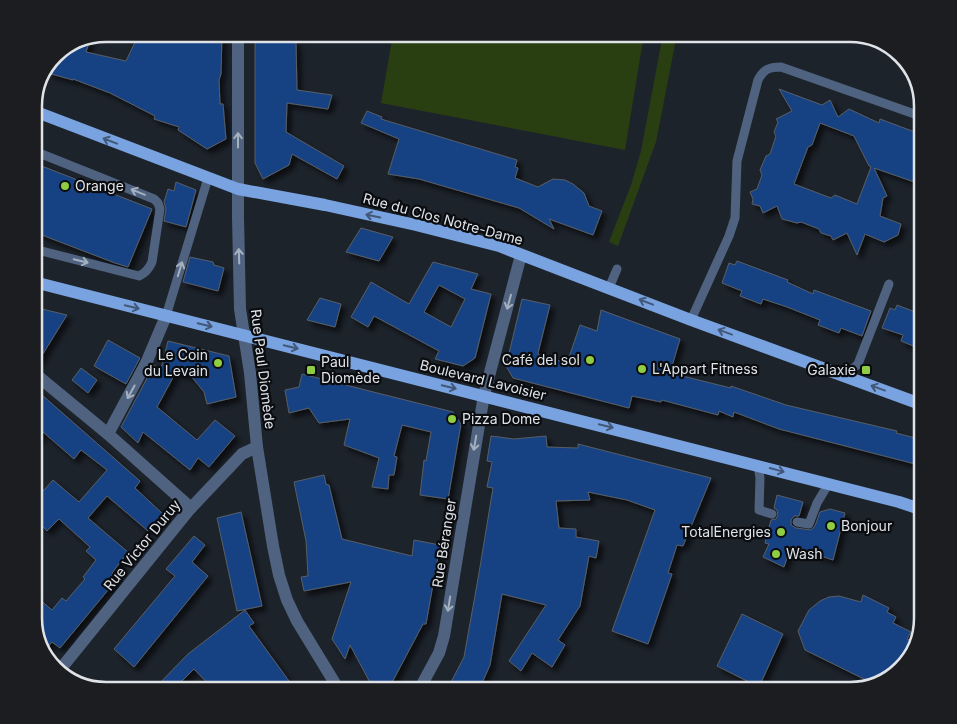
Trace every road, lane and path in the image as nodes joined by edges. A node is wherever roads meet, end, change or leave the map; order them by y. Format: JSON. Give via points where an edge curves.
{"nodes":[{"id":1,"x":238,"y":42,"type":"edge"},
{"id":2,"x":914,"y":114,"type":"edge"},
{"id":3,"x":43,"y":115,"type":"edge"},
{"id":4,"x":43,"y":155,"type":"edge"},
{"id":5,"x":208,"y":178,"type":"junction"},
{"id":6,"x":238,"y":189,"type":"junction"},
{"id":7,"x":43,"y":251,"type":"edge"},
{"id":8,"x":522,"y":255,"type":"junction"},
{"id":9,"x":617,"y":269,"type":"dead end"},
{"id":10,"x":43,"y":284,"type":"edge"},
{"id":11,"x":889,"y":284,"type":"dead end"},
{"id":12,"x":610,"y":288,"type":"junction"},
{"id":13,"x":166,"y":316,"type":"junction"},
{"id":14,"x":691,"y":320,"type":"junction"},
{"id":15,"x":244,"y":335,"type":"junction"},
{"id":16,"x":845,"y":376,"type":"junction"},
{"id":17,"x":43,"y":380,"type":"edge"},
{"id":18,"x":484,"y":395,"type":"junction"},
{"id":19,"x":914,"y":402,"type":"edge"},
{"id":20,"x":108,"y":434,"type":"junction"},
{"id":21,"x":257,"y":447,"type":"junction"},
{"id":22,"x":758,"y":465,"type":"junction"},
{"id":23,"x":828,"y":483,"type":"junction"},
{"id":24,"x":914,"y":507,"type":"edge"},
{"id":25,"x":191,"y":508,"type":"junction"},
{"id":26,"x":772,"y":514,"type":"dead end"},
{"id":27,"x":797,"y":522,"type":"dead end"},
{"id":28,"x":63,"y":664,"type":"edge"},
{"id":29,"x":334,"y":682,"type":"edge"},
{"id":30,"x":423,"y":682,"type":"edge"}],
"edges":[{"from":6,"to":1,"type":"street","name":"Rue Paul Diomède","one_way":true},
{"from":2,"to":14,"type":"lane","via":[[781,67],[763,71],[738,161],[735,218]]},
{"from":5,"to":3,"type":"main road","name":"Rue du Clos Notre-Dame","one_way":true},
{"from":7,"to":4,"type":"lane","one_way":true,"via":[[139,276],[149,269],[152,262],[160,209],[154,199]]},
{"from":5,"to":6,"type":"main road","name":"Rue du Clos Notre-Dame"},
{"from":13,"to":5,"type":"lane","one_way":true},
{"from":8,"to":6,"type":"main road","name":"Rue du Clos Notre-Dame","one_way":true,"via":[[500,246],[416,225]]},
{"from":15,"to":6,"type":"street","name":"Rue Paul Diomède","one_way":true,"via":[[240,309]]},
{"from":8,"to":12,"type":"main road","name":"Rue du Clos Notre-Dame"},
{"from":8,"to":18,"type":"street","name":"Rue Béranger","one_way":true},
{"from":9,"to":12,"type":"lane"},
{"from":10,"to":13,"type":"main road","name":"Boulevard Lavoisier","one_way":true},
{"from":11,"to":16,"type":"lane","via":[[858,364]]},
{"from":14,"to":12,"type":"main road","name":"Rue du Clos Notre-Dame","one_way":true},
{"from":13,"to":15,"type":"main road","name":"Boulevard Lavoisier","one_way":true},
{"from":13,"to":20,"type":"street","one_way":true,"via":[[147,361]]},
{"from":16,"to":14,"type":"main road","name":"Rue du Clos Notre-Dame","one_way":true},
{"from":15,"to":18,"type":"main road","name":"Boulevard Lavoisier","one_way":true},
{"from":15,"to":21,"type":"street","name":"Rue Paul Diomède"},
{"from":19,"to":16,"type":"main road","name":"Rue du Clos Notre-Dame","one_way":true},
{"from":17,"to":20,"type":"street"},
{"from":18,"to":22,"type":"main road","name":"Boulevard Lavoisier","one_way":true},
{"from":18,"to":30,"type":"street","name":"Rue Béranger","one_way":true,"via":[[444,636]]},
{"from":20,"to":25,"type":"street"},
{"from":21,"to":25,"type":"street","name":"Rue Victor Duruy","via":[[242,454]]},
{"from":21,"to":29,"type":"street","name":"Rue Paul Diomède","via":[[273,546],[287,600]]},
{"from":22,"to":23,"type":"main road","name":"Boulevard Lavoisier","one_way":true},
{"from":22,"to":26,"type":"lane","via":[[759,510]]},
{"from":23,"to":24,"type":"main road","name":"Boulevard Lavoisier"},
{"from":23,"to":27,"type":"lane","via":[[809,524]]},
{"from":25,"to":28,"type":"street","name":"Rue Victor Duruy"}]}
